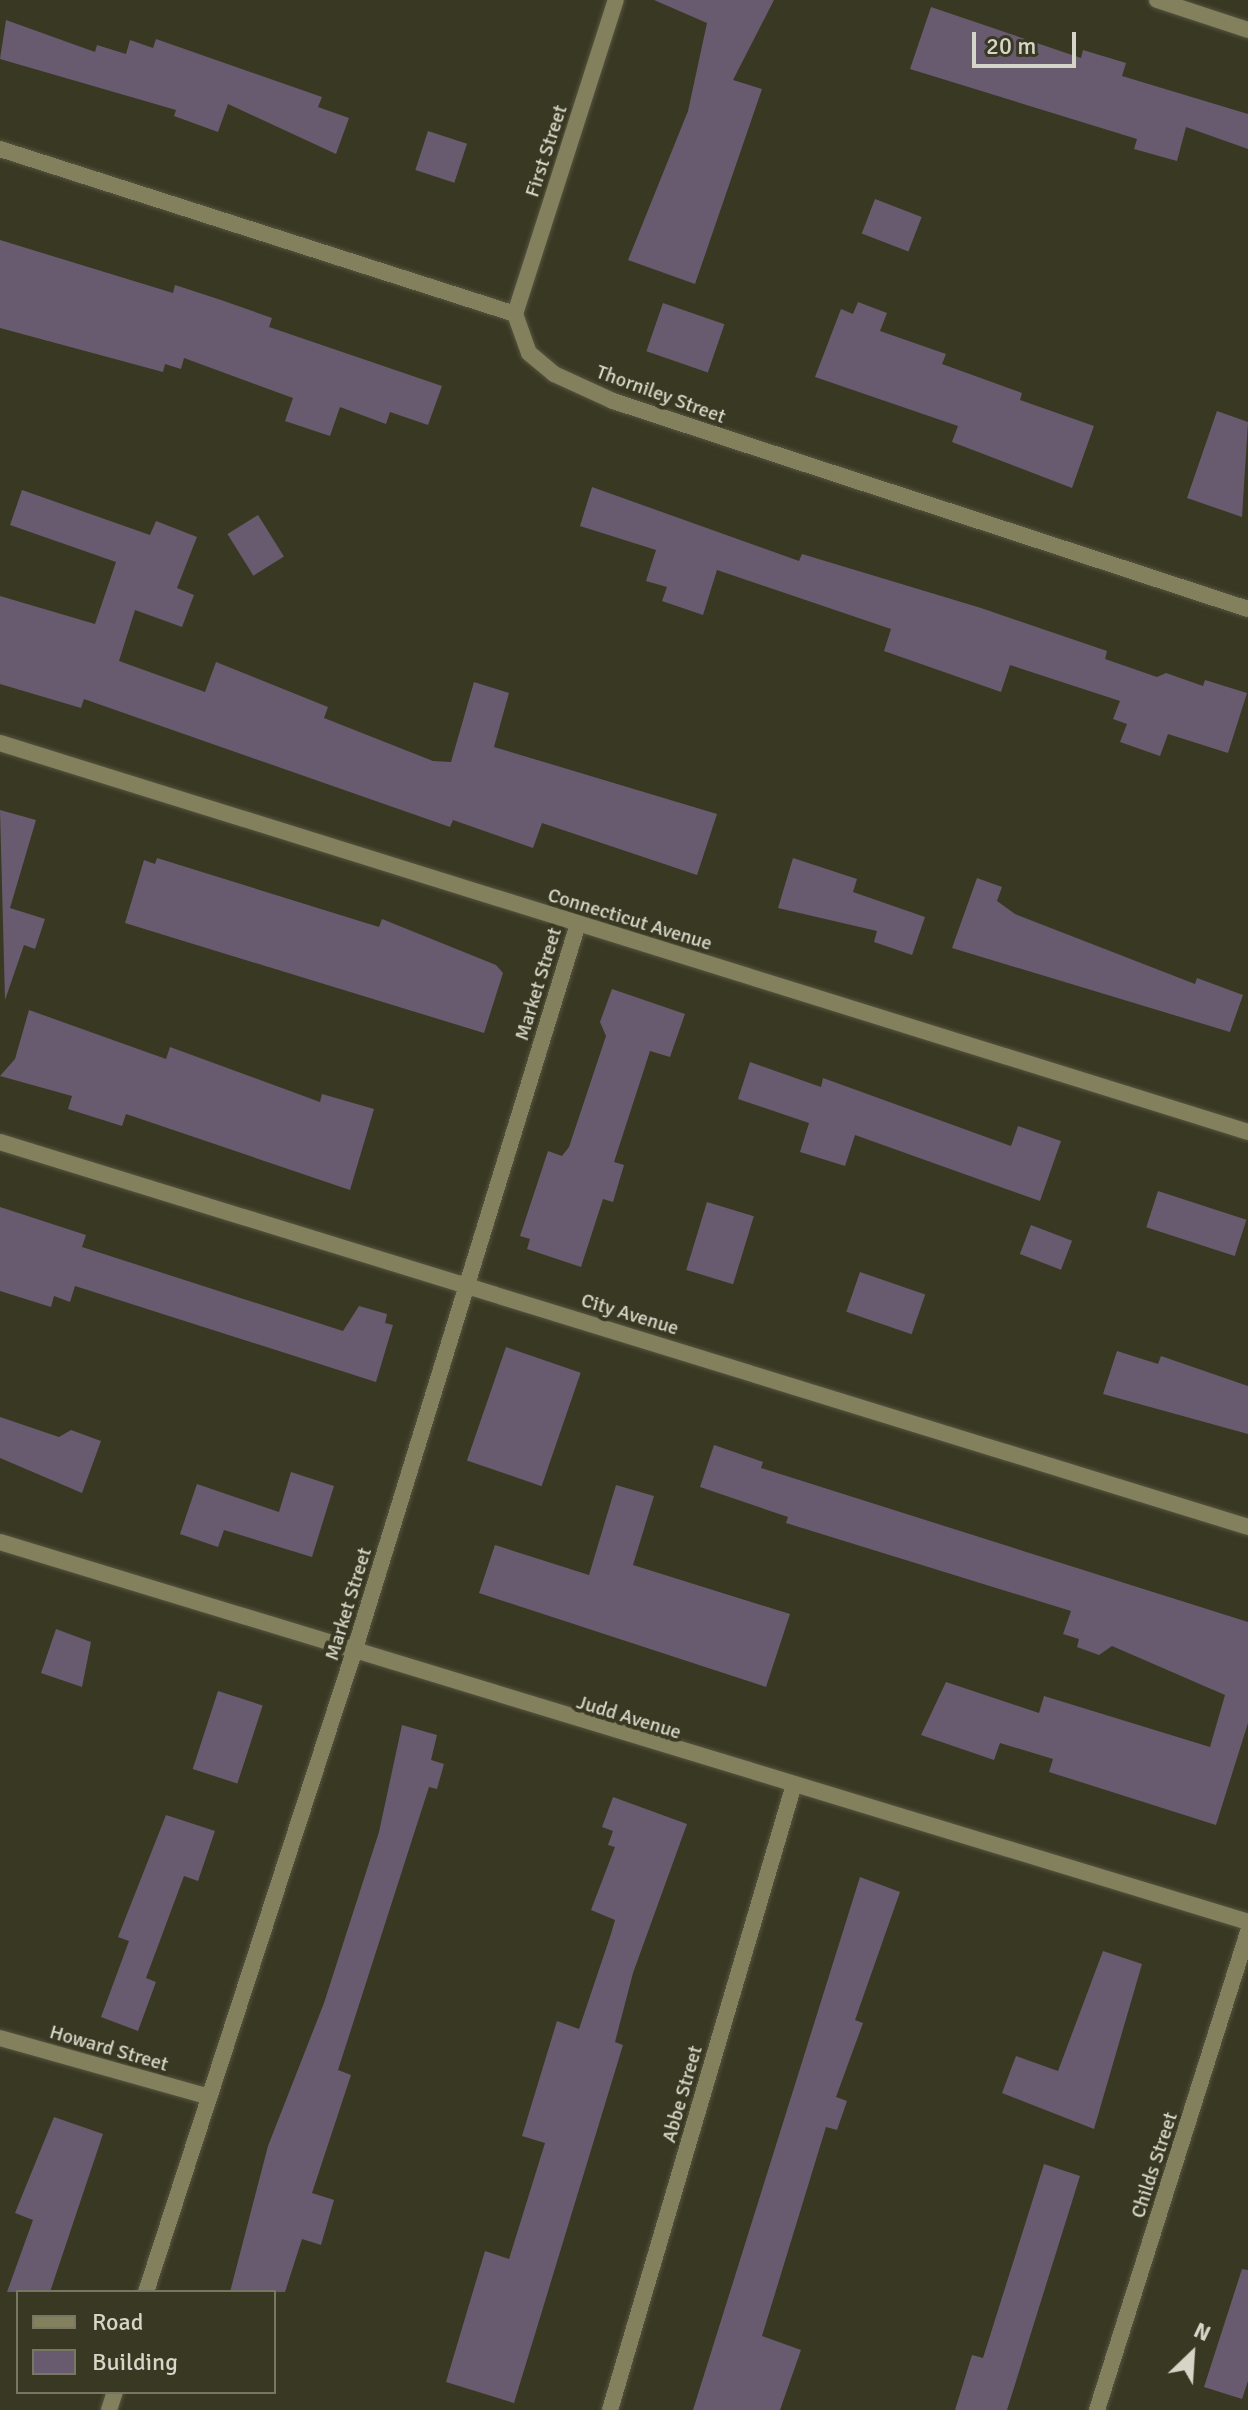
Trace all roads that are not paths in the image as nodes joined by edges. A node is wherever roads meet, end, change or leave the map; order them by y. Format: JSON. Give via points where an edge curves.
{"nodes":[{"id":1,"x":616,"y":0,"type":"edge"},
{"id":2,"x":1157,"y":0,"type":"edge"},
{"id":3,"x":1248,"y":30,"type":"edge"},
{"id":4,"x":0,"y":149,"type":"edge"},
{"id":5,"x":515,"y":314,"type":"junction"},
{"id":6,"x":1248,"y":609,"type":"edge"},
{"id":7,"x":0,"y":743,"type":"edge"},
{"id":8,"x":578,"y":924,"type":"junction"},
{"id":9,"x":1248,"y":1132,"type":"edge"},
{"id":10,"x":0,"y":1142,"type":"edge"},
{"id":11,"x":466,"y":1284,"type":"junction"},
{"id":12,"x":1248,"y":1527,"type":"edge"},
{"id":13,"x":0,"y":1542,"type":"edge"},
{"id":14,"x":354,"y":1652,"type":"junction"},
{"id":15,"x":793,"y":1788,"type":"junction"},
{"id":16,"x":1248,"y":1922,"type":"edge"},
{"id":17,"x":1248,"y":1932,"type":"edge"},
{"id":18,"x":0,"y":2038,"type":"edge"},
{"id":19,"x":207,"y":2096,"type":"junction"},
{"id":20,"x":147,"y":2290,"type":"edge"},
{"id":21,"x":610,"y":2410,"type":"edge"},
{"id":22,"x":1097,"y":2410,"type":"edge"}],
"edges":[{"from":1,"to":5,"type":"street","name":"First Street"},
{"from":2,"to":3,"type":"street"},
{"from":4,"to":5,"type":"street"},
{"from":5,"to":6,"type":"street","name":"Thorniley Street","via":[[529,353],[554,374],[613,401]]},
{"from":7,"to":8,"type":"street","name":"Connecticut Avenue"},
{"from":8,"to":9,"type":"street","name":"Connecticut Avenue"},
{"from":8,"to":11,"type":"street","name":"Market Street"},
{"from":10,"to":11,"type":"street","name":"City Avenue"},
{"from":11,"to":12,"type":"street","name":"City Avenue"},
{"from":11,"to":14,"type":"street","name":"Market Street"},
{"from":13,"to":14,"type":"street","name":"Judd Avenue"},
{"from":14,"to":15,"type":"street","name":"Judd Avenue"},
{"from":14,"to":19,"type":"street","name":"Market Street"},
{"from":15,"to":16,"type":"street","name":"Judd Avenue"},
{"from":15,"to":21,"type":"street","name":"Abbe Street"},
{"from":17,"to":22,"type":"street","name":"Childs Street"},
{"from":18,"to":19,"type":"street","name":"Howard Street"},
{"from":19,"to":20,"type":"street","name":"Market Street"}]}
